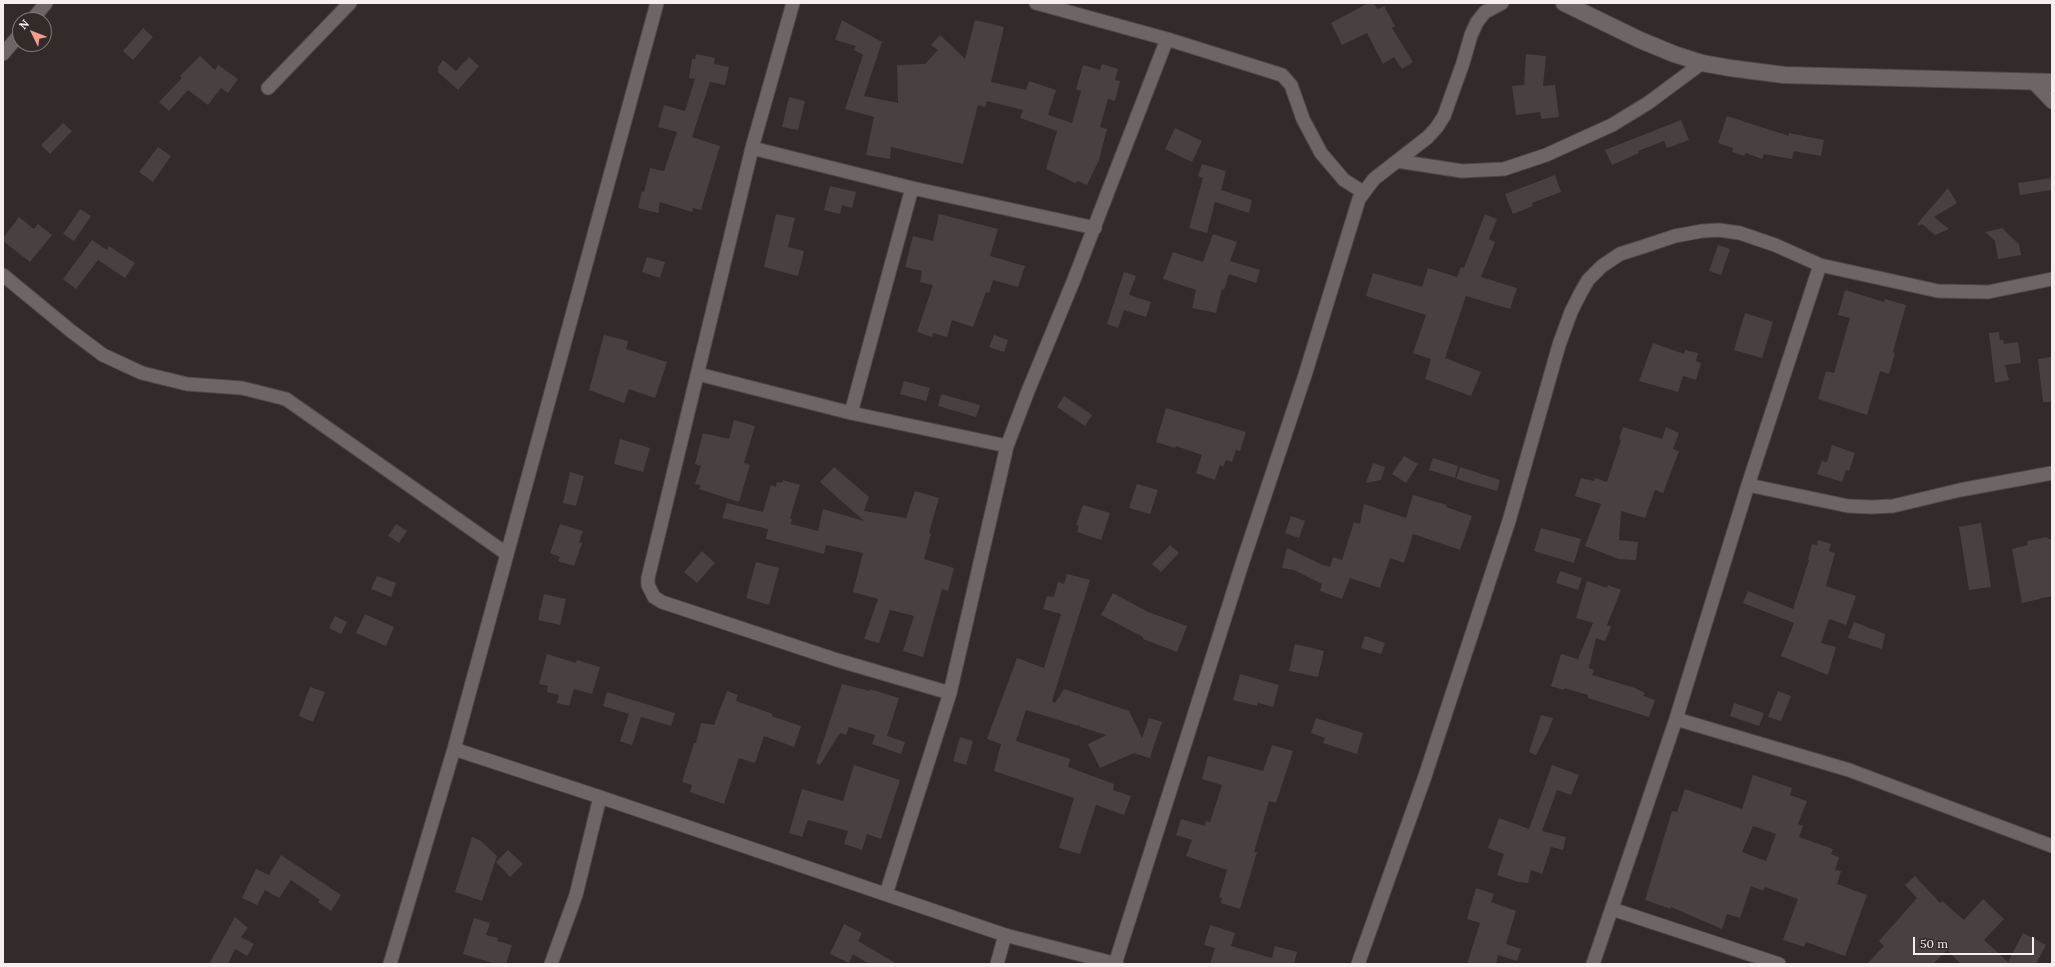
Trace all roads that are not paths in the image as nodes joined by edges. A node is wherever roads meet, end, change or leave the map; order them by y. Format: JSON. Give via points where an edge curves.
{"nodes":[{"id":1,"x":46,"y":3,"type":"edge"},
{"id":2,"x":350,"y":3,"type":"edge"},
{"id":3,"x":657,"y":3,"type":"edge"},
{"id":4,"x":793,"y":3,"type":"edge"},
{"id":5,"x":1036,"y":3,"type":"edge"},
{"id":6,"x":1502,"y":3,"type":"edge"},
{"id":7,"x":1564,"y":3,"type":"edge"},
{"id":8,"x":39,"y":12,"type":"edge"},
{"id":9,"x":1167,"y":39,"type":"junction"},
{"id":10,"x":12,"y":43,"type":"edge"},
{"id":11,"x":3,"y":54,"type":"edge"},
{"id":12,"x":1702,"y":63,"type":"junction"},
{"id":13,"x":2032,"y":81,"type":"junction"},
{"id":14,"x":2052,"y":82,"type":"edge"},
{"id":15,"x":268,"y":88,"type":"dead end"},
{"id":16,"x":2052,"y":102,"type":"edge"},
{"id":17,"x":752,"y":148,"type":"junction"},
{"id":18,"x":1396,"y":161,"type":"junction"},
{"id":19,"x":912,"y":188,"type":"junction"},
{"id":20,"x":1363,"y":192,"type":"junction"},
{"id":21,"x":1094,"y":228,"type":"junction"},
{"id":22,"x":1820,"y":265,"type":"junction"},
{"id":23,"x":3,"y":275,"type":"edge"},
{"id":24,"x":2052,"y":279,"type":"edge"},
{"id":25,"x":698,"y":374,"type":"junction"},
{"id":26,"x":851,"y":413,"type":"junction"},
{"id":27,"x":1006,"y":446,"type":"junction"},
{"id":28,"x":2052,"y":473,"type":"edge"},
{"id":29,"x":1748,"y":485,"type":"junction"},
{"id":30,"x":507,"y":554,"type":"junction"},
{"id":31,"x":950,"y":693,"type":"junction"},
{"id":32,"x":1676,"y":719,"type":"junction"},
{"id":33,"x":454,"y":749,"type":"junction"},
{"id":34,"x":600,"y":796,"type":"junction"},
{"id":35,"x":2052,"y":846,"type":"edge"},
{"id":36,"x":886,"y":894,"type":"junction"},
{"id":37,"x":1612,"y":909,"type":"junction"},
{"id":38,"x":1005,"y":935,"type":"junction"},
{"id":39,"x":390,"y":964,"type":"edge"},
{"id":40,"x":550,"y":964,"type":"edge"},
{"id":41,"x":997,"y":964,"type":"edge"},
{"id":42,"x":1116,"y":964,"type":"edge"},
{"id":43,"x":1358,"y":964,"type":"edge"},
{"id":44,"x":1593,"y":964,"type":"edge"},
{"id":45,"x":1779,"y":964,"type":"edge"}],
"edges":[{"from":1,"to":8,"type":"street"},
{"from":2,"to":15,"type":"street"},
{"from":3,"to":30,"type":"street"},
{"from":4,"to":17,"type":"street"},
{"from":5,"to":9,"type":"street"},
{"from":6,"to":18,"type":"street","via":[[1485,12],[1477,22],[1444,116],[1437,127]]},
{"from":7,"to":12,"type":"street","via":[[1653,46]]},
{"from":9,"to":20,"type":"street","via":[[1278,73],[1286,78],[1321,153],[1344,180]]},
{"from":9,"to":21,"type":"street"},
{"from":10,"to":11,"type":"street"},
{"from":12,"to":13,"type":"street","via":[[1784,75]]},
{"from":12,"to":18,"type":"street","via":[[1648,103],[1612,125],[1546,155],[1504,169],[1462,171]]},
{"from":13,"to":14,"type":"street"},
{"from":13,"to":16,"type":"street"},
{"from":17,"to":19,"type":"street"},
{"from":17,"to":25,"type":"street"},
{"from":18,"to":20,"type":"street"},
{"from":19,"to":21,"type":"street"},
{"from":19,"to":26,"type":"street"},
{"from":20,"to":42,"type":"street","via":[[1356,207],[1305,375],[1242,564]]},
{"from":21,"to":27,"type":"street"},
{"from":22,"to":24,"type":"street","via":[[1944,291],[1988,292]]},
{"from":22,"to":29,"type":"street"},
{"from":22,"to":43,"type":"street","via":[[1740,233],[1708,230],[1675,236],[1620,254],[1602,266],[1588,280],[1571,312],[1559,345],[1509,521],[1424,779]]},
{"from":23,"to":30,"type":"street","via":[[103,355],[142,373],[187,384],[248,389],[286,399]]},
{"from":25,"to":26,"type":"street"},
{"from":25,"to":31,"type":"street","via":[[648,578],[650,591],[654,597],[662,602],[837,660]]},
{"from":26,"to":27,"type":"street"},
{"from":27,"to":31,"type":"street","via":[[983,557]]},
{"from":28,"to":29,"type":"street","via":[[1960,490],[1893,506],[1872,507],[1848,506]]},
{"from":29,"to":32,"type":"street"},
{"from":30,"to":33,"type":"street"},
{"from":31,"to":36,"type":"street"},
{"from":32,"to":35,"type":"street","via":[[1849,770]]},
{"from":32,"to":37,"type":"street"},
{"from":33,"to":34,"type":"street"},
{"from":33,"to":39,"type":"street"},
{"from":34,"to":36,"type":"street"},
{"from":34,"to":40,"type":"street","via":[[576,895]]},
{"from":36,"to":38,"type":"street"},
{"from":37,"to":44,"type":"street"},
{"from":37,"to":45,"type":"street"},
{"from":38,"to":41,"type":"street"},
{"from":38,"to":42,"type":"street"}]}
